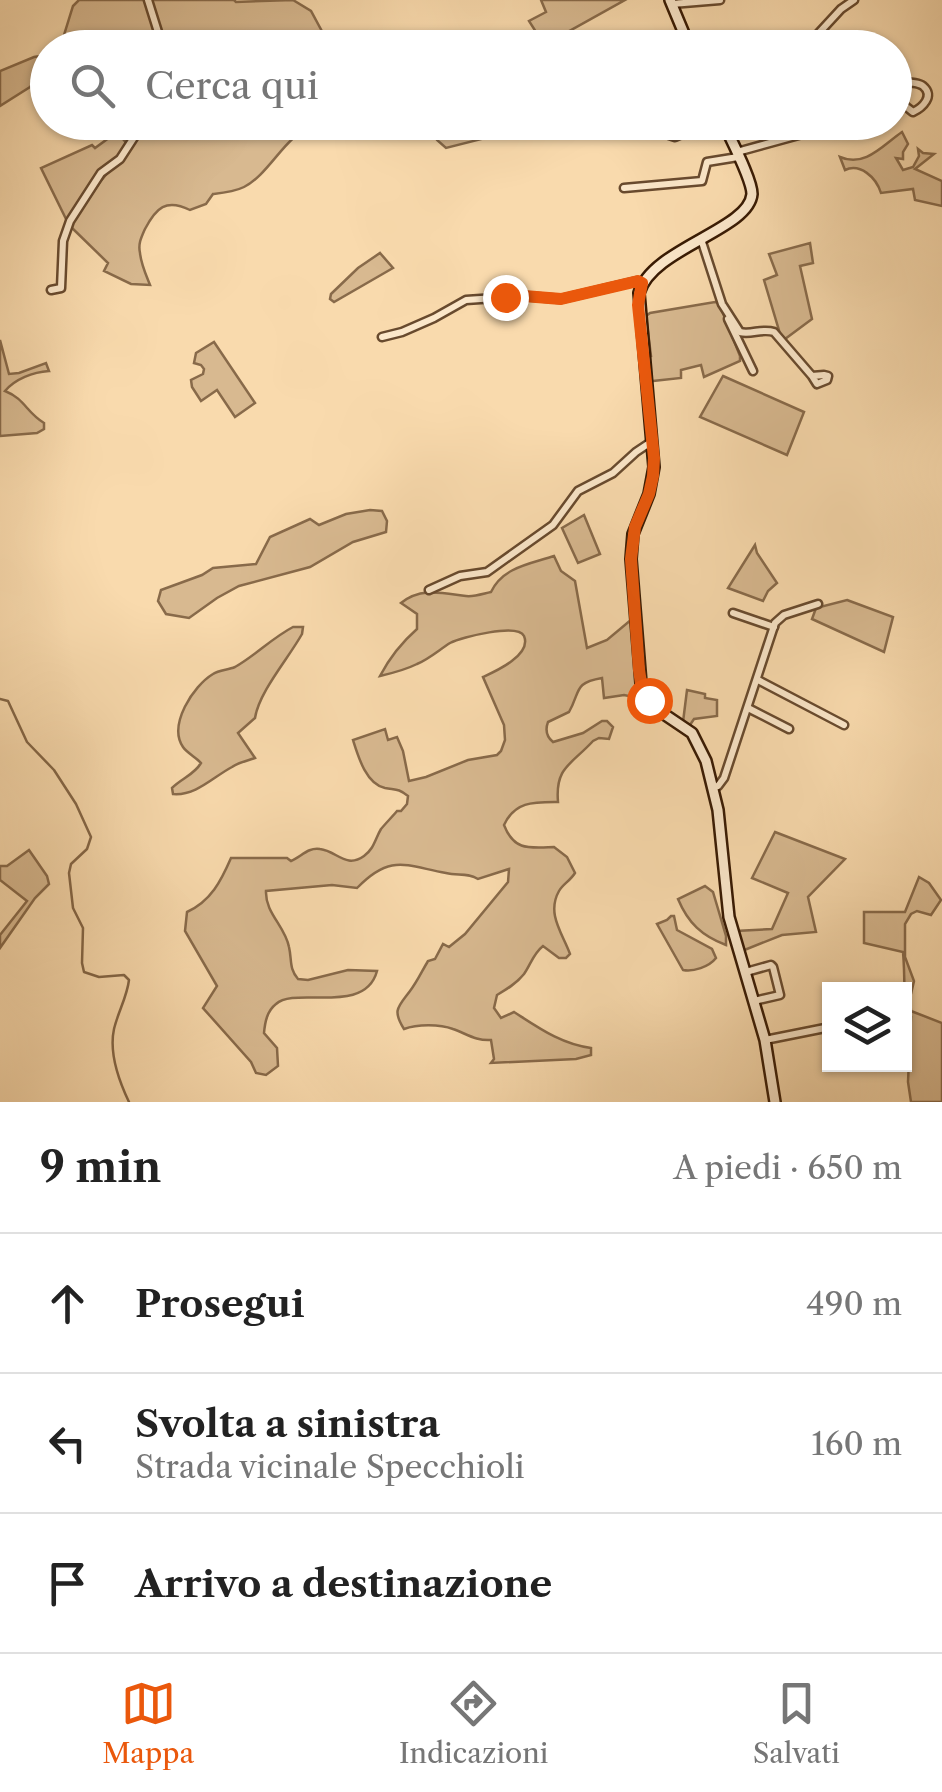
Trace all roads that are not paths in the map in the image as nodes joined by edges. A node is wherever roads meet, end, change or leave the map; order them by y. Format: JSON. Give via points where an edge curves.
{"nodes":[{"id":1,"x":148,"y":0,"type":"edge"},
{"id":2,"x":720,"y":0,"type":"edge"},
{"id":3,"x":854,"y":0,"type":"edge"},
{"id":4,"x":671,"y":2,"type":"edge"},
{"id":5,"x":157,"y":30,"type":"edge"},
{"id":6,"x":683,"y":30,"type":"edge"},
{"id":7,"x":822,"y":30,"type":"edge"},
{"id":8,"x":912,"y":83,"type":"edge"},
{"id":9,"x":912,"y":111,"type":"edge"},
{"id":10,"x":133,"y":140,"type":"edge"},
{"id":11,"x":730,"y":140,"type":"edge"},
{"id":12,"x":783,"y":140,"type":"edge"},
{"id":13,"x":737,"y":154,"type":"junction"},
{"id":14,"x":624,"y":188,"type":"dead end"},
{"id":15,"x":701,"y":239,"type":"junction"},
{"id":16,"x":642,"y":283,"type":"junction"},
{"id":17,"x":51,"y":290,"type":"dead end"},
{"id":18,"x":722,"y":304,"type":"junction"},
{"id":19,"x":382,"y":336,"type":"dead end"},
{"id":20,"x":752,"y":371,"type":"dead end"},
{"id":21,"x":812,"y":376,"type":"dead end"},
{"id":22,"x":652,"y":442,"type":"junction"},
{"id":23,"x":429,"y":590,"type":"dead end"},
{"id":24,"x":818,"y":604,"type":"dead end"},
{"id":25,"x":733,"y":613,"type":"dead end"},
{"id":26,"x":774,"y":627,"type":"junction"},
{"id":27,"x":758,"y":680,"type":"junction"},
{"id":28,"x":748,"y":708,"type":"junction"},
{"id":29,"x":844,"y":725,"type":"dead end"},
{"id":30,"x":789,"y":729,"type":"dead end"},
{"id":31,"x":714,"y":787,"type":"junction"},
{"id":32,"x":746,"y":972,"type":"junction"},
{"id":33,"x":780,"y":994,"type":"junction"},
{"id":34,"x":754,"y":1001,"type":"junction"},
{"id":35,"x":783,"y":1005,"type":"dead end"},
{"id":36,"x":822,"y":1029,"type":"edge"},
{"id":37,"x":765,"y":1040,"type":"junction"},
{"id":38,"x":775,"y":1102,"type":"edge"}],
"edges":[{"from":1,"to":5,"type":"street"},
{"from":2,"to":4,"type":"street"},
{"from":3,"to":7,"type":"street"},
{"from":4,"to":6,"type":"street"},
{"from":8,"to":9,"type":"street","via":[[928,96]]},
{"from":10,"to":17,"type":"street","via":[[70,221],[61,288]]},
{"from":11,"to":13,"type":"street"},
{"from":12,"to":13,"type":"street"},
{"from":13,"to":14,"type":"street","via":[[707,162],[702,181]]},
{"from":13,"to":15,"type":"street","via":[[750,201]]},
{"from":15,"to":16,"type":"street"},
{"from":15,"to":18,"type":"street"},
{"from":16,"to":19,"type":"street","via":[[561,299],[466,300]]},
{"from":16,"to":22,"type":"street","via":[[638,305]]},
{"from":18,"to":20,"type":"street"},
{"from":18,"to":21,"type":"street","via":[[740,332],[774,332]]},
{"from":22,"to":23,"type":"street","via":[[578,490],[557,521],[487,572]]},
{"from":22,"to":31,"type":"street","via":[[653,476],[631,559],[641,683],[655,708],[695,737]]},
{"from":24,"to":26,"type":"street","via":[[784,615]]},
{"from":25,"to":26,"type":"street"},
{"from":26,"to":27,"type":"street"},
{"from":27,"to":28,"type":"street"},
{"from":27,"to":29,"type":"street"},
{"from":28,"to":30,"type":"street"},
{"from":28,"to":31,"type":"street","via":[[724,778]]},
{"from":31,"to":32,"type":"street","via":[[729,918]]},
{"from":32,"to":33,"type":"street","via":[[773,966]]},
{"from":32,"to":34,"type":"street"},
{"from":33,"to":34,"type":"street"},
{"from":33,"to":35,"type":"street"},
{"from":34,"to":37,"type":"street"},
{"from":36,"to":37,"type":"street"},
{"from":37,"to":38,"type":"street"}]}
